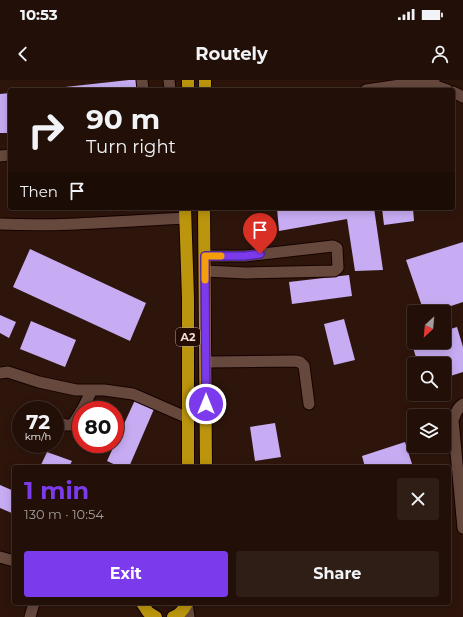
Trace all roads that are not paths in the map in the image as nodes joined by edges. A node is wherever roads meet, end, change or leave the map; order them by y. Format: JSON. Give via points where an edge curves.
{"nodes":[{"id":1,"x":429,"y":81,"type":"edge"},
{"id":2,"x":380,"y":88,"type":"edge"},
{"id":3,"x":443,"y":88,"type":"edge"},
{"id":4,"x":204,"y":210,"type":"edge"},
{"id":5,"x":185,"y":213,"type":"edge"},
{"id":6,"x":0,"y":224,"type":"edge"},
{"id":7,"x":205,"y":256,"type":"junction"},
{"id":8,"x":205,"y":271,"type":"junction"},
{"id":9,"x":206,"y":362,"type":"junction"},
{"id":10,"x":0,"y":373,"type":"edge"},
{"id":11,"x":92,"y":390,"type":"junction"},
{"id":12,"x":86,"y":401,"type":"edge"},
{"id":13,"x":309,"y":404,"type":"dead end"},
{"id":14,"x":463,"y":404,"type":"edge"},
{"id":15,"x":188,"y":418,"type":"junction"},
{"id":16,"x":188,"y":465,"type":"edge"},
{"id":17,"x":206,"y":465,"type":"edge"},
{"id":18,"x":463,"y":528,"type":"edge"},
{"id":19,"x":0,"y":557,"type":"edge"},
{"id":20,"x":12,"y":560,"type":"edge"},
{"id":21,"x":33,"y":605,"type":"edge"},
{"id":22,"x":30,"y":617,"type":"edge"}],
"edges":[{"from":1,"to":2,"type":"street"},
{"from":1,"to":3,"type":"street"},
{"from":4,"to":7,"type":"highway","number":"A2"},
{"from":5,"to":6,"type":"street","via":[[77,224]]},
{"from":5,"to":15,"type":"highway","number":"A2"},
{"from":7,"to":8,"type":"highway","number":"A2"},
{"from":7,"to":8,"type":"street","via":[[245,256],[332,246],[337,248],[338,268],[334,271],[246,273]]},
{"from":8,"to":9,"type":"highway","number":"A2"},
{"from":9,"to":13,"type":"street","via":[[300,362],[304,366]]},
{"from":9,"to":17,"type":"highway","number":"A2"},
{"from":10,"to":11,"type":"street","via":[[8,372],[76,390]]},
{"from":11,"to":12,"type":"street"},
{"from":11,"to":15,"type":"street","via":[[134,394]]},
{"from":14,"to":18,"type":"street","via":[[456,410],[453,420]]},
{"from":15,"to":16,"type":"highway","number":"A2"},
{"from":19,"to":20,"type":"street"},
{"from":21,"to":22,"type":"street"}]}
